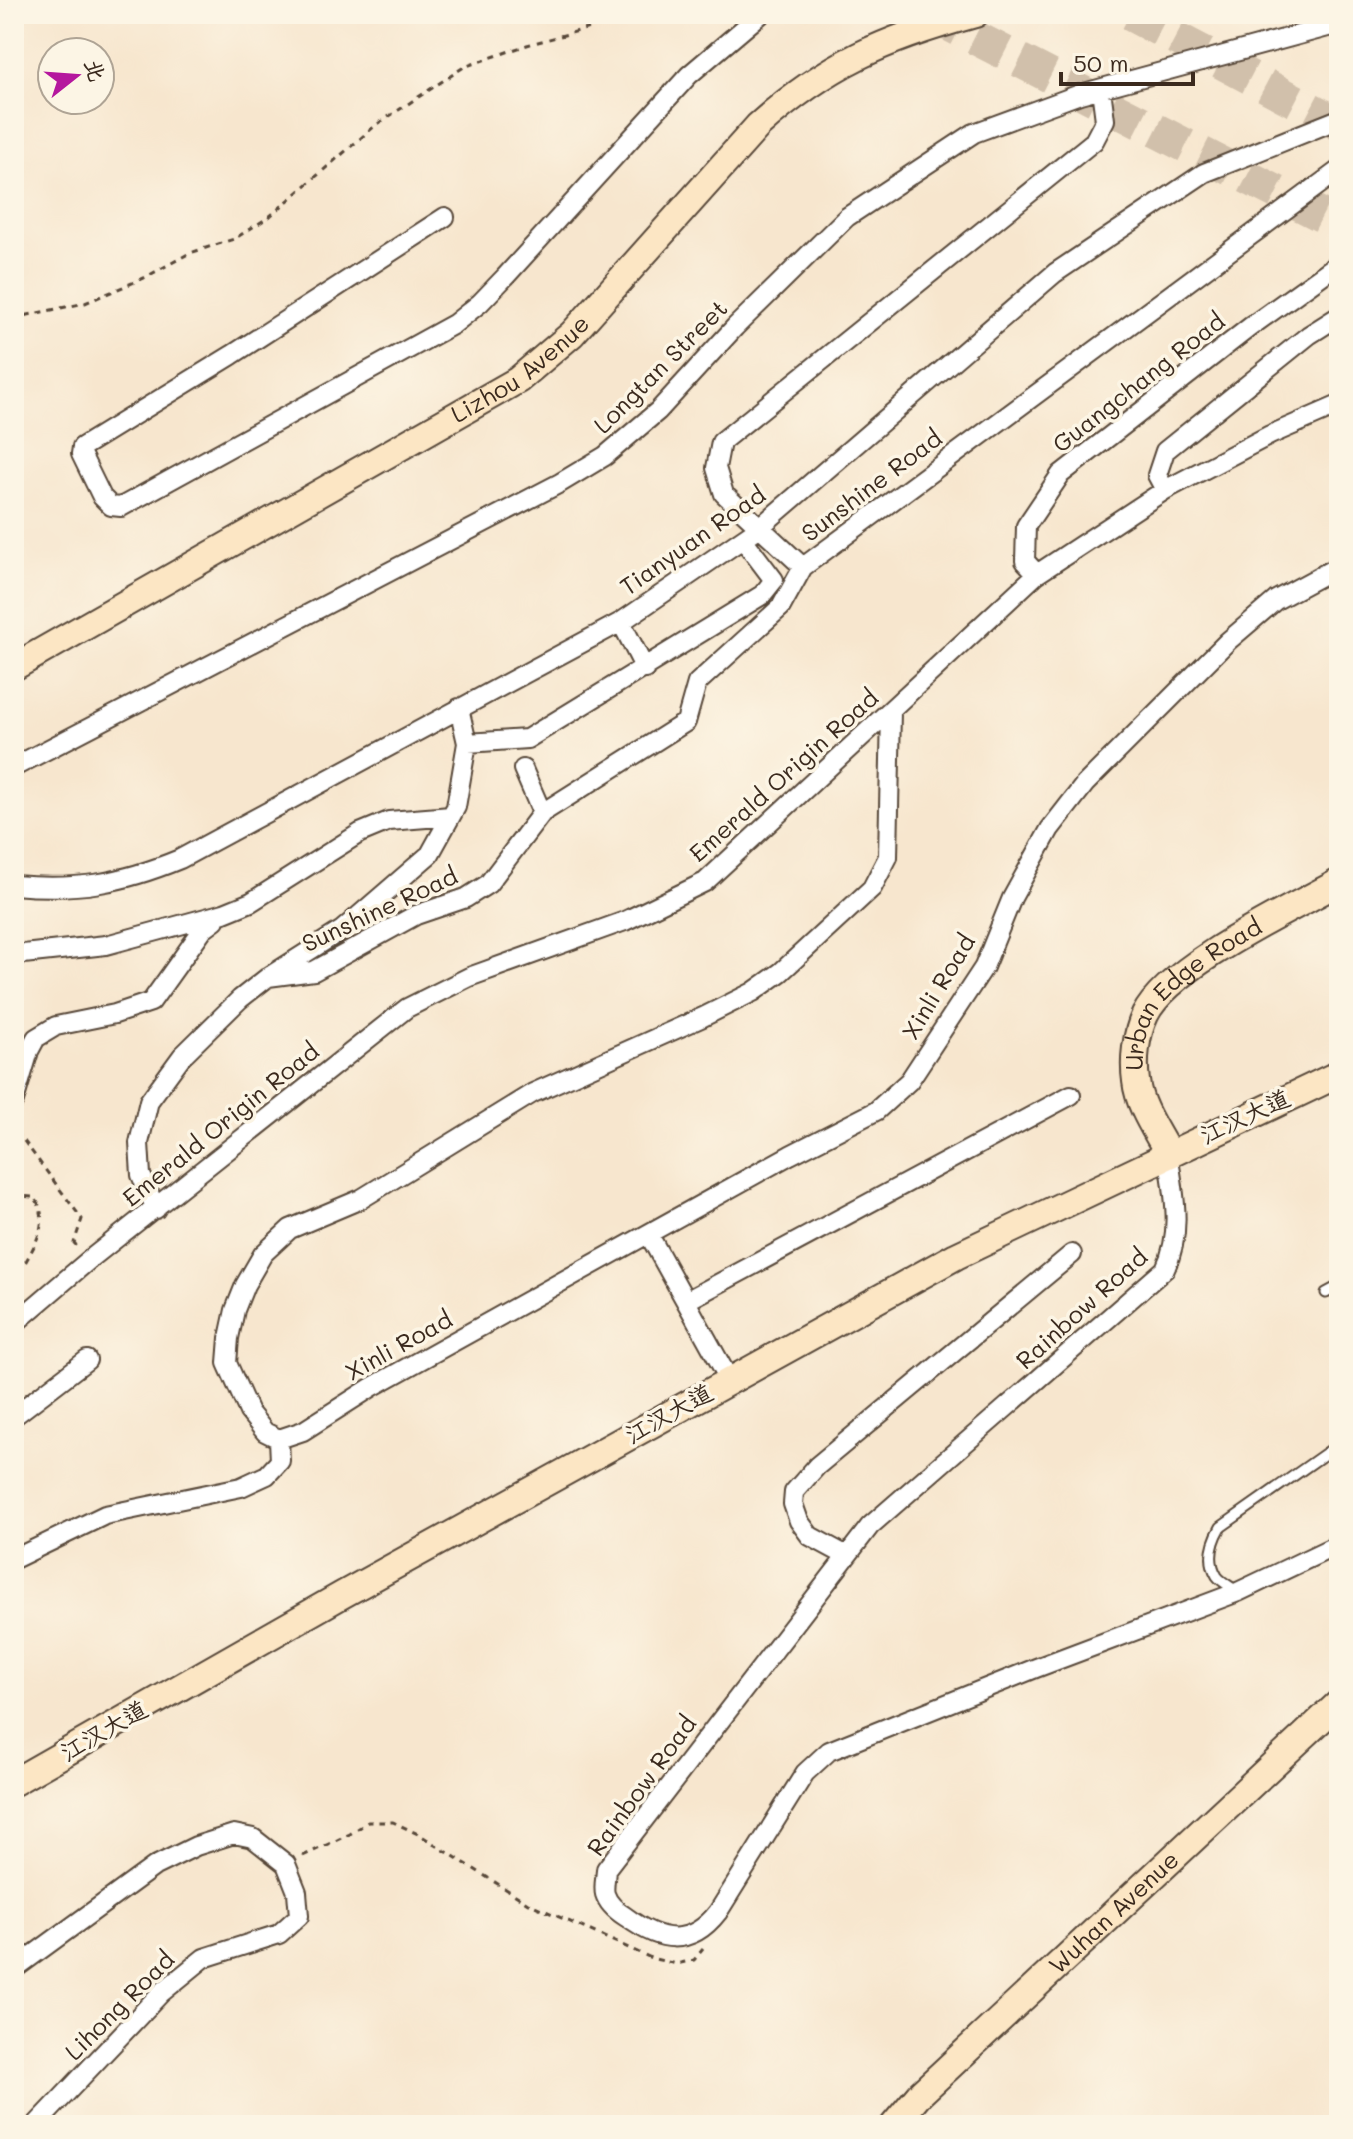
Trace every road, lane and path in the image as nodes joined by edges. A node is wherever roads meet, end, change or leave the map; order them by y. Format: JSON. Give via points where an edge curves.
{"nodes":[{"id":1,"x":641,"y":14,"type":"edge"},
{"id":2,"x":761,"y":14,"type":"edge"},
{"id":3,"x":975,"y":14,"type":"edge"},
{"id":4,"x":1339,"y":24,"type":"edge"},
{"id":5,"x":1101,"y":89,"type":"junction"},
{"id":6,"x":1339,"y":119,"type":"edge"},
{"id":7,"x":1339,"y":170,"type":"edge"},
{"id":8,"x":445,"y":217,"type":"dead end"},
{"id":9,"x":1339,"y":263,"type":"edge"},
{"id":10,"x":1339,"y":316,"type":"edge"},
{"id":11,"x":14,"y":318,"type":"edge"},
{"id":12,"x":1339,"y":405,"type":"edge"},
{"id":13,"x":1165,"y":490,"type":"junction"},
{"id":14,"x":760,"y":527,"type":"junction"},
{"id":15,"x":743,"y":539,"type":"junction"},
{"id":16,"x":1339,"y":566,"type":"edge"},
{"id":17,"x":803,"y":567,"type":"junction"},
{"id":18,"x":1037,"y":574,"type":"junction"},
{"id":19,"x":621,"y":622,"type":"junction"},
{"id":20,"x":14,"y":667,"type":"edge"},
{"id":21,"x":645,"y":669,"type":"junction"},
{"id":22,"x":459,"y":708,"type":"junction"},
{"id":23,"x":891,"y":711,"type":"junction"},
{"id":24,"x":467,"y":743,"type":"junction"},
{"id":25,"x":14,"y":767,"type":"edge"},
{"id":26,"x":523,"y":769,"type":"dead end"},
{"id":27,"x":542,"y":813,"type":"junction"},
{"id":28,"x":451,"y":816,"type":"junction"},
{"id":29,"x":1339,"y":882,"type":"edge"},
{"id":30,"x":14,"y":885,"type":"edge"},
{"id":31,"x":224,"y":913,"type":"junction"},
{"id":32,"x":14,"y":955,"type":"edge"},
{"id":33,"x":268,"y":977,"type":"junction"},
{"id":34,"x":1339,"y":1074,"type":"edge"},
{"id":35,"x":1071,"y":1095,"type":"dead end"},
{"id":36,"x":14,"y":1101,"type":"edge"},
{"id":37,"x":14,"y":1136,"type":"edge"},
{"id":38,"x":1168,"y":1153,"type":"junction"},
{"id":39,"x":14,"y":1196,"type":"edge"},
{"id":40,"x":156,"y":1209,"type":"junction"},
{"id":41,"x":649,"y":1235,"type":"junction"},
{"id":42,"x":1072,"y":1254,"type":"dead end"},
{"id":43,"x":89,"y":1260,"type":"junction"},
{"id":44,"x":14,"y":1282,"type":"edge"},
{"id":45,"x":1339,"y":1286,"type":"edge"},
{"id":46,"x":1326,"y":1293,"type":"dead end"},
{"id":47,"x":686,"y":1301,"type":"junction"},
{"id":48,"x":14,"y":1324,"type":"edge"},
{"id":49,"x":87,"y":1360,"type":"dead end"},
{"id":50,"x":730,"y":1381,"type":"junction"},
{"id":51,"x":14,"y":1416,"type":"edge"},
{"id":52,"x":279,"y":1439,"type":"junction"},
{"id":53,"x":1339,"y":1444,"type":"edge"},
{"id":54,"x":1339,"y":1544,"type":"edge"},
{"id":55,"x":847,"y":1556,"type":"junction"},
{"id":56,"x":14,"y":1559,"type":"edge"},
{"id":57,"x":1238,"y":1592,"type":"junction"},
{"id":58,"x":1339,"y":1703,"type":"edge"},
{"id":59,"x":14,"y":1782,"type":"edge"},
{"id":60,"x":286,"y":1864,"type":"junction"},
{"id":61,"x":706,"y":1926,"type":"junction"},
{"id":62,"x":14,"y":1969,"type":"edge"},
{"id":63,"x":36,"y":2125,"type":"edge"},
{"id":64,"x":894,"y":2125,"type":"edge"}],
"edges":[{"from":1,"to":11,"type":"path","via":[[464,67],[376,125],[269,217],[234,239],[190,253],[85,303]]},
{"from":2,"to":8,"type":"street","via":[[689,75],[505,277],[454,324],[121,507],[102,497],[82,447]]},
{"from":3,"to":20,"type":"main road","name":"Lizhou Avenue","via":[[888,40],[816,78],[783,104],[572,334],[518,380]]},
{"from":4,"to":5,"type":"street","name":"Longtan Street"},
{"from":5,"to":14,"type":"street","via":[[1105,120],[1094,141],[721,442],[716,468],[724,494]]},
{"from":5,"to":25,"type":"street","name":"Longtan Street","via":[[974,133],[847,217],[658,411],[605,456]]},
{"from":6,"to":14,"type":"street","name":"Tianyuan Road","via":[[1204,173],[1055,273]]},
{"from":7,"to":17,"type":"street","name":"Sunshine Road"},
{"from":9,"to":18,"type":"street","name":"Guangchang Road","via":[[1061,474],[1026,526],[1025,561]]},
{"from":10,"to":13,"type":"street","via":[[1165,451],[1157,475]]},
{"from":12,"to":13,"type":"street","name":"Emerald Origin Road"},
{"from":13,"to":18,"type":"street","name":"Emerald Origin Road"},
{"from":14,"to":15,"type":"street","name":"Tianyuan Road"},
{"from":14,"to":17,"type":"street"},
{"from":15,"to":19,"type":"street","name":"Tianyuan Road"},
{"from":15,"to":21,"type":"street","via":[[774,580],[768,588]]},
{"from":16,"to":41,"type":"street","name":"Xinli Road","via":[[1276,600],[1228,641],[1085,784],[1050,829],[1012,898],[984,967],[909,1081],[876,1111]]},
{"from":17,"to":27,"type":"street","name":"Sunshine Road","via":[[781,607],[697,683],[686,722]]},
{"from":18,"to":23,"type":"street","name":"Emerald Origin Road"},
{"from":19,"to":21,"type":"street"},
{"from":19,"to":22,"type":"street","name":"Tianyuan Road"},
{"from":21,"to":24,"type":"street","via":[[527,739]]},
{"from":22,"to":24,"type":"street"},
{"from":22,"to":30,"type":"street","name":"Tianyuan Road","via":[[145,873],[55,889]]},
{"from":23,"to":40,"type":"street","name":"Emerald Origin Road","via":[[705,882],[625,921],[469,977],[407,1008]]},
{"from":23,"to":52,"type":"street","via":[[888,857],[872,888],[781,972],[703,1017],[533,1093],[361,1199],[290,1229],[263,1254],[235,1310],[227,1363],[249,1412],[265,1432]]},
{"from":24,"to":28,"type":"street"},
{"from":26,"to":27,"type":"street"},
{"from":27,"to":33,"type":"street","name":"Sunshine Road","via":[[477,891],[416,915],[314,971]]},
{"from":28,"to":31,"type":"street","via":[[389,821],[360,833],[272,890]]},
{"from":28,"to":33,"type":"street","via":[[430,854],[342,930]]},
{"from":29,"to":38,"type":"main road","name":"Urban Edge Road","via":[[1202,959],[1146,1012],[1137,1036],[1136,1079],[1140,1100]]},
{"from":31,"to":32,"type":"street","via":[[106,945]]},
{"from":31,"to":36,"type":"street","via":[[203,929],[151,1002],[56,1026],[36,1038]]},
{"from":33,"to":40,"type":"street","via":[[182,1056],[149,1101],[139,1143],[141,1175]]},
{"from":34,"to":38,"type":"main road","name":"江汉大道"},
{"from":35,"to":47,"type":"street"},
{"from":37,"to":43,"type":"path","via":[[21,1137],[82,1219],[74,1243]]},
{"from":38,"to":50,"type":"main road","name":"江汉大道","via":[[956,1256]]},
{"from":38,"to":55,"type":"street","name":"Rainbow Road","via":[[1177,1216],[1174,1252],[1165,1269],[870,1526]]},
{"from":39,"to":44,"type":"path","via":[[34,1197],[42,1219],[38,1238]]},
{"from":40,"to":43,"type":"street","name":"Emerald Origin Road"},
{"from":41,"to":47,"type":"street"},
{"from":41,"to":52,"type":"street","name":"Xinli Road","via":[[372,1387],[303,1431]]},
{"from":42,"to":55,"type":"street","via":[[817,1466],[794,1492],[799,1521],[810,1536]]},
{"from":43,"to":48,"type":"street","name":"Emerald Origin Road"},
{"from":45,"to":46,"type":"lane"},
{"from":47,"to":50,"type":"street"},
{"from":49,"to":51,"type":"street"},
{"from":50,"to":59,"type":"main road","name":"江汉大道"},
{"from":52,"to":56,"type":"street","via":[[280,1461],[267,1475],[241,1487],[105,1515]]},
{"from":53,"to":57,"type":"lane","via":[[1221,1527],[1212,1543],[1213,1561],[1218,1577]]},
{"from":54,"to":57,"type":"street"},
{"from":55,"to":61,"type":"street","name":"Rainbow Road","via":[[606,1869],[605,1894],[614,1909],[645,1932],[686,1937]]},
{"from":57,"to":61,"type":"street","via":[[829,1751],[805,1773]]},
{"from":58,"to":64,"type":"main road","name":"Wuhan Avenue","via":[[920,2094]]},
{"from":60,"to":61,"type":"path","via":[[368,1822],[393,1822],[528,1903],[651,1958],[676,1964],[694,1960],[705,1945]]},
{"from":60,"to":62,"type":"street","via":[[253,1838],[234,1834],[196,1846],[155,1866]]},
{"from":60,"to":63,"type":"street","name":"Lihong Road","via":[[299,1916],[279,1934],[204,1958],[161,1993]]}]}
